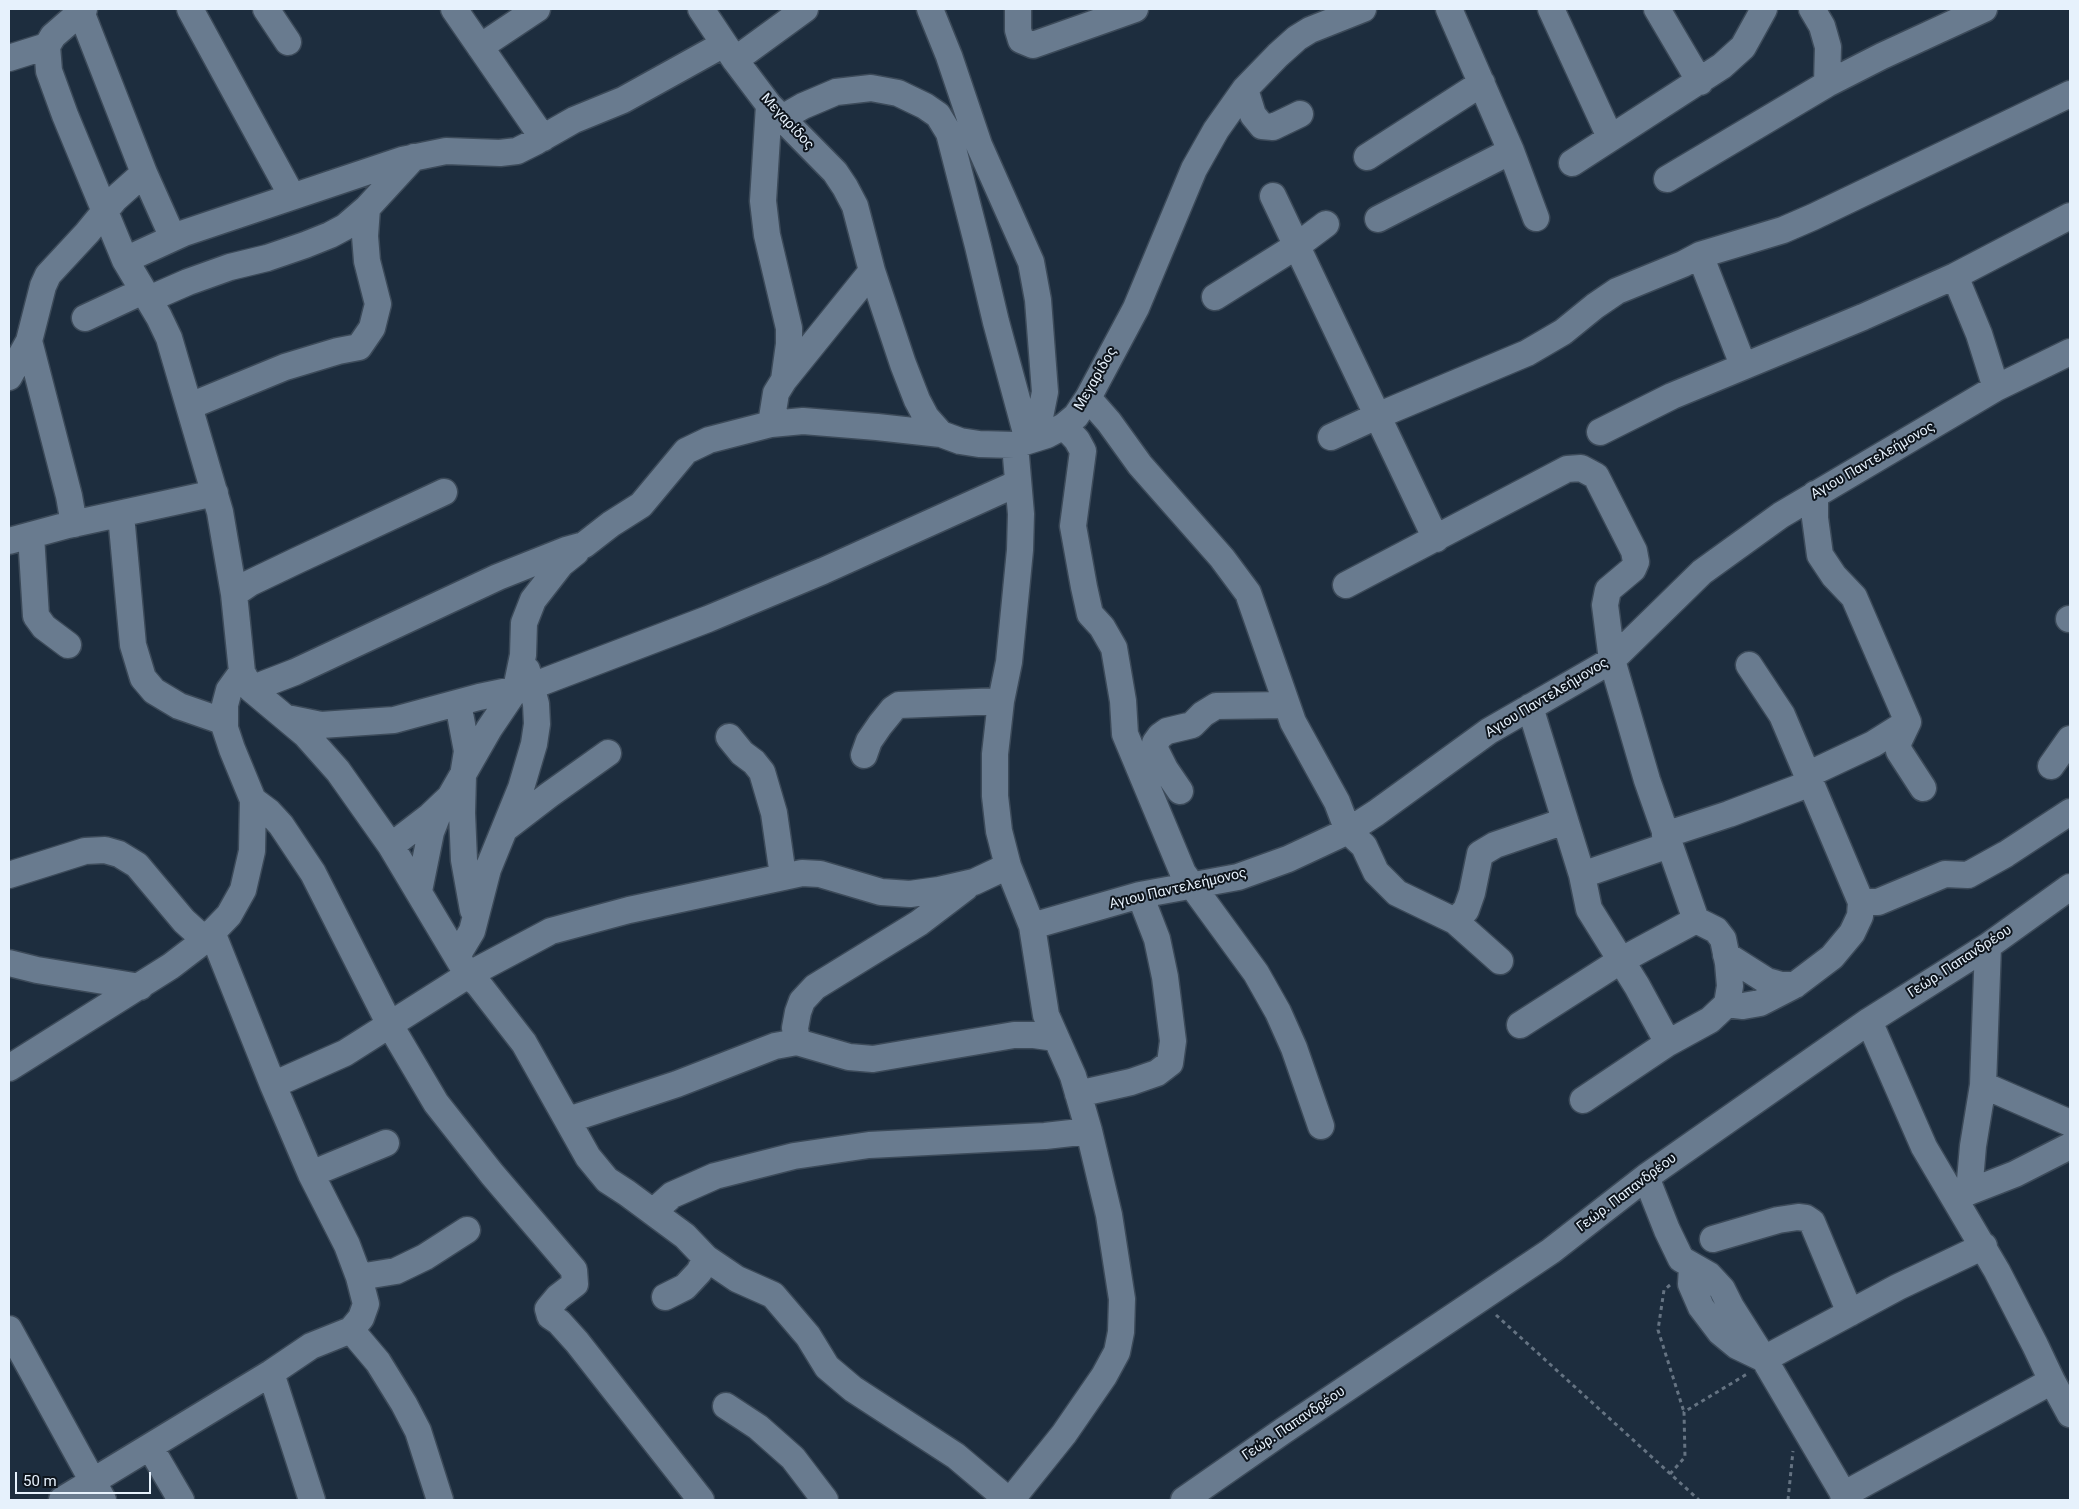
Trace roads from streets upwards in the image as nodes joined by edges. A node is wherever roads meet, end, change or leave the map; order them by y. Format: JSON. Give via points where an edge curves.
{"nodes":[{"id":1,"x":190,"y":9,"type":"edge"},
{"id":2,"x":266,"y":9,"type":"edge"},
{"id":3,"x":454,"y":9,"type":"edge"},
{"id":4,"x":537,"y":9,"type":"edge"},
{"id":5,"x":701,"y":9,"type":"edge"},
{"id":6,"x":804,"y":9,"type":"edge"},
{"id":7,"x":930,"y":9,"type":"edge"},
{"id":8,"x":1018,"y":9,"type":"edge"},
{"id":9,"x":1135,"y":9,"type":"edge"},
{"id":10,"x":1449,"y":9,"type":"edge"},
{"id":11,"x":1551,"y":9,"type":"edge"},
{"id":12,"x":1657,"y":9,"type":"edge"},
{"id":13,"x":1764,"y":9,"type":"edge"},
{"id":14,"x":1812,"y":9,"type":"edge"},
{"id":15,"x":1984,"y":9,"type":"edge"},
{"id":16,"x":82,"y":10,"type":"edge"},
{"id":17,"x":1351,"y":12,"type":"edge"},
{"id":18,"x":288,"y":42,"type":"dead end"},
{"id":19,"x":47,"y":46,"type":"junction"},
{"id":20,"x":480,"y":47,"type":"junction"},
{"id":21,"x":729,"y":52,"type":"junction"},
{"id":22,"x":9,"y":58,"type":"edge"},
{"id":23,"x":1700,"y":82,"type":"junction"},
{"id":24,"x":1482,"y":83,"type":"junction"},
{"id":25,"x":1827,"y":84,"type":"junction"},
{"id":26,"x":1245,"y":89,"type":"junction"},
{"id":27,"x":2070,"y":94,"type":"edge"},
{"id":28,"x":776,"y":111,"type":"junction"},
{"id":29,"x":1300,"y":114,"type":"dead end"},
{"id":30,"x":1610,"y":137,"type":"junction"},
{"id":31,"x":543,"y":138,"type":"junction"},
{"id":32,"x":1511,"y":151,"type":"junction"},
{"id":33,"x":415,"y":157,"type":"junction"},
{"id":34,"x":1368,"y":158,"type":"dead end"},
{"id":35,"x":1572,"y":163,"type":"dead end"},
{"id":36,"x":144,"y":173,"type":"junction"},
{"id":37,"x":1666,"y":179,"type":"dead end"},
{"id":38,"x":292,"y":196,"type":"junction"},
{"id":39,"x":1273,"y":196,"type":"dead end"},
{"id":40,"x":367,"y":208,"type":"junction"},
{"id":41,"x":105,"y":212,"type":"junction"},
{"id":42,"x":2070,"y":216,"type":"edge"},
{"id":43,"x":1536,"y":218,"type":"dead end"},
{"id":44,"x":1378,"y":220,"type":"dead end"},
{"id":45,"x":1326,"y":224,"type":"dead end"},
{"id":46,"x":173,"y":238,"type":"junction"},
{"id":47,"x":1298,"y":245,"type":"junction"},
{"id":48,"x":1700,"y":255,"type":"junction"},
{"id":49,"x":125,"y":260,"type":"junction"},
{"id":50,"x":872,"y":271,"type":"junction"},
{"id":51,"x":1955,"y":276,"type":"junction"},
{"id":52,"x":146,"y":295,"type":"junction"},
{"id":53,"x":1215,"y":297,"type":"dead end"},
{"id":54,"x":85,"y":318,"type":"dead end"},
{"id":55,"x":29,"y":341,"type":"junction"},
{"id":56,"x":2070,"y":352,"type":"edge"},
{"id":57,"x":1743,"y":365,"type":"junction"},
{"id":58,"x":9,"y":377,"type":"edge"},
{"id":59,"x":784,"y":380,"type":"junction"},
{"id":60,"x":1996,"y":388,"type":"junction"},
{"id":61,"x":1088,"y":398,"type":"junction"},
{"id":62,"x":190,"y":406,"type":"junction"},
{"id":63,"x":1377,"y":416,"type":"junction"},
{"id":64,"x":771,"y":424,"type":"junction"},
{"id":65,"x":1064,"y":426,"type":"junction"},
{"id":66,"x":1600,"y":432,"type":"dead end"},
{"id":67,"x":941,"y":434,"type":"junction"},
{"id":68,"x":1331,"y":437,"type":"dead end"},
{"id":69,"x":1021,"y":443,"type":"junction"},
{"id":70,"x":1018,"y":483,"type":"junction"},
{"id":71,"x":444,"y":492,"type":"dead end"},
{"id":72,"x":215,"y":493,"type":"junction"},
{"id":73,"x":1815,"y":494,"type":"junction"},
{"id":74,"x":121,"y":515,"type":"junction"},
{"id":75,"x":74,"y":524,"type":"junction"},
{"id":76,"x":20,"y":538,"type":"edge"},
{"id":77,"x":1436,"y":539,"type":"junction"},
{"id":78,"x":584,"y":546,"type":"junction"},
{"id":79,"x":1346,"y":585,"type":"dead end"},
{"id":80,"x":234,"y":594,"type":"junction"},
{"id":81,"x":68,"y":645,"type":"dead end"},
{"id":82,"x":1612,"y":660,"type":"junction"},
{"id":83,"x":1749,"y":665,"type":"dead end"},
{"id":84,"x":246,"y":680,"type":"junction"},
{"id":85,"x":524,"y":688,"type":"junction"},
{"id":86,"x":1001,"y":701,"type":"junction"},
{"id":87,"x":458,"y":703,"type":"junction"},
{"id":88,"x":1286,"y":705,"type":"junction"},
{"id":89,"x":1530,"y":707,"type":"junction"},
{"id":90,"x":285,"y":717,"type":"junction"},
{"id":91,"x":225,"y":722,"type":"junction"},
{"id":92,"x":1908,"y":722,"type":"junction"},
{"id":93,"x":729,"y":737,"type":"dead end"},
{"id":94,"x":2070,"y":739,"type":"edge"},
{"id":95,"x":608,"y":753,"type":"dead end"},
{"id":96,"x":864,"y":755,"type":"dead end"},
{"id":97,"x":2050,"y":766,"type":"dead end"},
{"id":98,"x":463,"y":776,"type":"junction"},
{"id":99,"x":1809,"y":779,"type":"junction"},
{"id":100,"x":1922,"y":788,"type":"dead end"},
{"id":101,"x":1180,"y":791,"type":"dead end"},
{"id":102,"x":253,"y":800,"type":"junction"},
{"id":103,"x":441,"y":807,"type":"junction"},
{"id":104,"x":2070,"y":812,"type":"edge"},
{"id":105,"x":1565,"y":821,"type":"junction"},
{"id":106,"x":504,"y":830,"type":"junction"},
{"id":107,"x":1348,"y":831,"type":"junction"},
{"id":108,"x":1667,"y":840,"type":"junction"},
{"id":109,"x":391,"y":846,"type":"junction"},
{"id":110,"x":1008,"y":866,"type":"junction"},
{"id":111,"x":9,"y":875,"type":"edge"},
{"id":112,"x":1582,"y":875,"type":"junction"},
{"id":113,"x":782,"y":876,"type":"junction"},
{"id":114,"x":974,"y":882,"type":"junction"},
{"id":115,"x":1192,"y":884,"type":"junction"},
{"id":116,"x":2070,"y":887,"type":"edge"},
{"id":117,"x":419,"y":891,"type":"junction"},
{"id":118,"x":1018,"y":893,"type":"junction"},
{"id":119,"x":1140,"y":895,"type":"junction"},
{"id":120,"x":1861,"y":902,"type":"junction"},
{"id":121,"x":475,"y":918,"type":"junction"},
{"id":122,"x":1696,"y":920,"type":"junction"},
{"id":123,"x":1455,"y":921,"type":"junction"},
{"id":124,"x":1032,"y":926,"type":"junction"},
{"id":125,"x":208,"y":936,"type":"junction"},
{"id":126,"x":1988,"y":946,"type":"junction"},
{"id":127,"x":1726,"y":955,"type":"junction"},
{"id":128,"x":1500,"y":961,"type":"dead end"},
{"id":129,"x":1620,"y":961,"type":"junction"},
{"id":130,"x":9,"y":963,"type":"edge"},
{"id":131,"x":463,"y":966,"type":"junction"},
{"id":132,"x":1796,"y":985,"type":"junction"},
{"id":133,"x":140,"y":987,"type":"junction"},
{"id":134,"x":1727,"y":1004,"type":"junction"},
{"id":135,"x":1869,"y":1021,"type":"junction"},
{"id":136,"x":390,"y":1025,"type":"junction"},
{"id":137,"x":1520,"y":1025,"type":"dead end"},
{"id":138,"x":1056,"y":1038,"type":"junction"},
{"id":139,"x":797,"y":1042,"type":"junction"},
{"id":140,"x":1668,"y":1043,"type":"junction"},
{"id":141,"x":9,"y":1068,"type":"edge"},
{"id":142,"x":273,"y":1085,"type":"junction"},
{"id":143,"x":1983,"y":1085,"type":"junction"},
{"id":144,"x":1078,"y":1094,"type":"junction"},
{"id":145,"x":1583,"y":1100,"type":"dead end"},
{"id":146,"x":568,"y":1120,"type":"junction"},
{"id":147,"x":2070,"y":1123,"type":"edge"},
{"id":148,"x":1321,"y":1126,"type":"dead end"},
{"id":149,"x":1090,"y":1131,"type":"junction"},
{"id":150,"x":386,"y":1143,"type":"dead end"},
{"id":151,"x":2070,"y":1146,"type":"edge"},
{"id":152,"x":311,"y":1174,"type":"junction"},
{"id":153,"x":1646,"y":1177,"type":"junction"},
{"id":154,"x":1961,"y":1195,"type":"junction"},
{"id":155,"x":653,"y":1212,"type":"junction"},
{"id":156,"x":467,"y":1230,"type":"dead end"},
{"id":157,"x":1713,"y":1239,"type":"dead end"},
{"id":158,"x":1984,"y":1246,"type":"junction"},
{"id":159,"x":706,"y":1258,"type":"junction"},
{"id":160,"x":359,"y":1277,"type":"junction"},
{"id":161,"x":665,"y":1297,"type":"dead end"},
{"id":162,"x":1850,"y":1313,"type":"junction"},
{"id":163,"x":9,"y":1329,"type":"edge"},
{"id":164,"x":351,"y":1330,"type":"junction"},
{"id":165,"x":1764,"y":1359,"type":"junction"},
{"id":166,"x":271,"y":1373,"type":"junction"},
{"id":167,"x":2052,"y":1381,"type":"junction"},
{"id":168,"x":726,"y":1406,"type":"dead end"},
{"id":169,"x":2070,"y":1414,"type":"edge"},
{"id":170,"x":150,"y":1446,"type":"junction"},
{"id":171,"x":98,"y":1491,"type":"edge"},
{"id":172,"x":1845,"y":1498,"type":"edge"},
{"id":173,"x":62,"y":1500,"type":"edge"},
{"id":174,"x":181,"y":1500,"type":"edge"},
{"id":175,"x":312,"y":1500,"type":"edge"},
{"id":176,"x":440,"y":1500,"type":"edge"},
{"id":177,"x":701,"y":1500,"type":"edge"},
{"id":178,"x":825,"y":1500,"type":"edge"},
{"id":179,"x":1010,"y":1500,"type":"edge"},
{"id":180,"x":1184,"y":1500,"type":"edge"}],
"edges":[{"from":1,"to":38,"type":"street"},
{"from":2,"to":18,"type":"street"},
{"from":3,"to":20,"type":"street"},
{"from":4,"to":20,"type":"street"},
{"from":5,"to":21,"type":"street","name":"Μεγαρίδος"},
{"from":6,"to":21,"type":"street"},
{"from":7,"to":69,"type":"street","via":[[979,145],[1031,262],[1038,300],[1045,392],[1040,417]]},
{"from":8,"to":9,"type":"street","via":[[1021,40],[1033,45]]},
{"from":10,"to":24,"type":"street"},
{"from":11,"to":30,"type":"street"},
{"from":12,"to":23,"type":"street"},
{"from":13,"to":23,"type":"street","via":[[1743,47]]},
{"from":14,"to":25,"type":"street","via":[[1828,46]]},
{"from":15,"to":25,"type":"street"},
{"from":16,"to":19,"type":"street","via":[[53,36]]},
{"from":16,"to":36,"type":"street"},
{"from":17,"to":26,"type":"street","name":"Μεγαρίδος","via":[[1297,38]]},
{"from":19,"to":22,"type":"street"},
{"from":19,"to":41,"type":"street","via":[[49,71]]},
{"from":20,"to":31,"type":"street"},
{"from":21,"to":28,"type":"street","name":"Μεγαρίδος"},
{"from":21,"to":31,"type":"street","via":[[574,120]]},
{"from":23,"to":30,"type":"street"},
{"from":24,"to":32,"type":"street"},
{"from":24,"to":34,"type":"street"},
{"from":25,"to":37,"type":"street"},
{"from":26,"to":29,"type":"street","via":[[1253,115],[1262,126],[1273,127]]},
{"from":26,"to":61,"type":"street","name":"Μεγαρίδος","via":[[1194,169],[1136,308]]},
{"from":27,"to":48,"type":"street","via":[[1813,217],[1783,230]]},
{"from":28,"to":50,"type":"street","name":"Μεγαρίδος","via":[[835,172],[855,206]]},
{"from":28,"to":59,"type":"street","via":[[763,201],[789,328]]},
{"from":28,"to":69,"type":"street","via":[[803,106],[836,92],[871,88],[898,93],[938,116],[949,133],[978,246]]},
{"from":30,"to":35,"type":"street"},
{"from":31,"to":33,"type":"street","via":[[518,150],[500,153],[446,151]]},
{"from":32,"to":43,"type":"street"},
{"from":32,"to":44,"type":"street"},
{"from":33,"to":38,"type":"street"},
{"from":33,"to":40,"type":"street"},
{"from":36,"to":41,"type":"street"},
{"from":36,"to":46,"type":"street"},
{"from":38,"to":46,"type":"street"},
{"from":39,"to":47,"type":"street"},
{"from":40,"to":52,"type":"street","via":[[346,227],[305,246]]},
{"from":40,"to":62,"type":"street","via":[[366,261],[378,304],[372,328],[359,347],[285,367]]},
{"from":41,"to":49,"type":"street"},
{"from":41,"to":55,"type":"street","via":[[48,274]]},
{"from":42,"to":51,"type":"street"},
{"from":45,"to":47,"type":"street"},
{"from":46,"to":49,"type":"street"},
{"from":47,"to":53,"type":"street"},
{"from":47,"to":63,"type":"street"},
{"from":48,"to":57,"type":"street"},
{"from":48,"to":63,"type":"street","via":[[1617,292],[1563,332],[1527,353]]},
{"from":49,"to":52,"type":"street"},
{"from":50,"to":59,"type":"street"},
{"from":50,"to":67,"type":"street","name":"Μεγαρίδος","via":[[917,400]]},
{"from":51,"to":57,"type":"street"},
{"from":51,"to":60,"type":"street","via":[[1979,334]]},
{"from":52,"to":54,"type":"street"},
{"from":52,"to":62,"type":"street","via":[[169,338]]},
{"from":55,"to":58,"type":"street"},
{"from":55,"to":75,"type":"street"},
{"from":56,"to":60,"type":"street","name":"Αγιου Παντελεήμονος"},
{"from":57,"to":66,"type":"street"},
{"from":59,"to":64,"type":"street","via":[[776,393]]},
{"from":60,"to":73,"type":"street","name":"Αγιου Παντελεήμονος"},
{"from":61,"to":65,"type":"street","name":"Μεγαρίδος","via":[[1076,416]]},
{"from":61,"to":88,"type":"street","via":[[1248,593]]},
{"from":62,"to":72,"type":"street"},
{"from":63,"to":68,"type":"street"},
{"from":63,"to":77,"type":"street"},
{"from":64,"to":67,"type":"street","via":[[837,423]]},
{"from":64,"to":78,"type":"street","via":[[709,440],[686,451],[641,505]]},
{"from":65,"to":69,"type":"street","name":"Μεγαρίδος"},
{"from":65,"to":115,"type":"street","via":[[1083,451],[1073,526],[1090,614],[1114,648],[1125,734],[1175,858]]},
{"from":67,"to":69,"type":"street","name":"Μεγαρίδος","via":[[979,444]]},
{"from":69,"to":70,"type":"street"},
{"from":70,"to":85,"type":"street","via":[[752,600]]},
{"from":70,"to":86,"type":"street","via":[[1020,550],[1009,662]]},
{"from":71,"to":80,"type":"street","via":[[250,583]]},
{"from":72,"to":74,"type":"street"},
{"from":72,"to":80,"type":"street"},
{"from":73,"to":82,"type":"street","name":"Αγιου Παντελεήμονος","via":[[1702,572]]},
{"from":73,"to":92,"type":"street","via":[[1820,554],[1834,576],[1854,597]]},
{"from":74,"to":75,"type":"street"},
{"from":74,"to":91,"type":"street","via":[[132,635],[143,678],[154,691],[179,706]]},
{"from":75,"to":76,"type":"street"},
{"from":76,"to":81,"type":"street","via":[[36,616],[44,627]]},
{"from":77,"to":79,"type":"street"},
{"from":77,"to":82,"type":"street","via":[[1567,469],[1581,468],[1596,476],[1634,551],[1636,562],[1633,569],[1608,590],[1605,605]]},
{"from":78,"to":84,"type":"street","via":[[566,550],[498,578],[295,672]]},
{"from":78,"to":85,"type":"street","via":[[561,564],[533,600],[524,624]]},
{"from":80,"to":84,"type":"street"},
{"from":82,"to":89,"type":"street","name":"Αγιου Παντελεήμονος"},
{"from":82,"to":108,"type":"street"},
{"from":83,"to":99,"type":"street","via":[[1782,715]]},
{"from":84,"to":90,"type":"street"},
{"from":84,"to":91,"type":"street","via":[[229,690]]},
{"from":85,"to":87,"type":"street"},
{"from":85,"to":98,"type":"street","via":[[489,729]]},
{"from":85,"to":106,"type":"street","via":[[537,724],[521,788]]},
{"from":86,"to":96,"type":"street","via":[[899,705],[880,725]]},
{"from":86,"to":110,"type":"street","via":[[995,754],[995,796]]},
{"from":87,"to":90,"type":"street","via":[[394,720],[321,725]]},
{"from":87,"to":98,"type":"street","via":[[467,751]]},
{"from":88,"to":101,"type":"street","via":[[1216,706],[1192,725],[1160,736],[1155,743],[1156,751]]},
{"from":88,"to":107,"type":"street","via":[[1337,802]]},
{"from":89,"to":105,"type":"street"},
{"from":89,"to":107,"type":"street","name":"Αγιου Παντελεήμονος","via":[[1488,731]]},
{"from":90,"to":109,"type":"street","via":[[338,771]]},
{"from":91,"to":102,"type":"street","via":[[232,749]]},
{"from":92,"to":99,"type":"street"},
{"from":92,"to":100,"type":"street","via":[[1898,743],[1899,751]]},
{"from":93,"to":113,"type":"street","via":[[762,772],[774,813]]},
{"from":94,"to":97,"type":"street"},
{"from":95,"to":106,"type":"street"},
{"from":98,"to":103,"type":"street"},
{"from":98,"to":121,"type":"street","via":[[464,860]]},
{"from":99,"to":108,"type":"street"},
{"from":99,"to":120,"type":"street"},
{"from":102,"to":125,"type":"street","via":[[252,851],[243,890],[229,915]]},
{"from":102,"to":136,"type":"street","via":[[281,826],[313,873]]},
{"from":103,"to":109,"type":"street"},
{"from":103,"to":117,"type":"street","via":[[431,832]]},
{"from":104,"to":120,"type":"street","via":[[1968,875],[1944,874],[1878,902]]},
{"from":105,"to":112,"type":"street"},
{"from":105,"to":123,"type":"street","via":[[1495,844],[1480,854],[1466,910]]},
{"from":106,"to":121,"type":"street","via":[[488,869]]},
{"from":107,"to":115,"type":"street","name":"Αγιου Παντελεήμονος","via":[[1288,859],[1238,877]]},
{"from":107,"to":123,"type":"street","via":[[1364,846],[1376,872],[1397,893]]},
{"from":108,"to":112,"type":"street"},
{"from":108,"to":122,"type":"street"},
{"from":109,"to":117,"type":"street"},
{"from":110,"to":114,"type":"street"},
{"from":110,"to":118,"type":"street"},
{"from":111,"to":125,"type":"street","via":[[85,851],[105,850],[119,854],[137,865],[184,921]]},
{"from":112,"to":129,"type":"street","via":[[1589,909]]},
{"from":113,"to":114,"type":"street","via":[[820,874],[881,892],[910,894]]},
{"from":113,"to":131,"type":"street","via":[[551,931]]},
{"from":114,"to":118,"type":"street"},
{"from":114,"to":139,"type":"street","via":[[919,923],[815,987],[802,1000],[798,1012]]},
{"from":115,"to":119,"type":"street","name":"Αγιου Παντελεήμονος"},
{"from":115,"to":148,"type":"street","via":[[1256,973],[1278,1012]]},
{"from":116,"to":126,"type":"street","name":"Γεώρ. Παπανδρέου"},
{"from":117,"to":131,"type":"street"},
{"from":118,"to":124,"type":"street"},
{"from":119,"to":124,"type":"street","name":"Αγιου Παντελεήμονος"},
{"from":119,"to":144,"type":"street","via":[[1157,938],[1165,977],[1173,1041],[1170,1063],[1131,1082]]},
{"from":120,"to":132,"type":"street","via":[[1860,916],[1852,933],[1832,957]]},
{"from":121,"to":131,"type":"street"},
{"from":122,"to":127,"type":"street","via":[[1716,930]]},
{"from":122,"to":129,"type":"street"},
{"from":123,"to":128,"type":"street"},
{"from":124,"to":138,"type":"street","via":[[1046,1015]]},
{"from":125,"to":133,"type":"street"},
{"from":125,"to":142,"type":"street"},
{"from":126,"to":135,"type":"street","name":"Γεώρ. Παπανδρέου"},
{"from":126,"to":143,"type":"street"},
{"from":127,"to":132,"type":"street","via":[[1767,981]]},
{"from":127,"to":134,"type":"street","via":[[1730,986]]},
{"from":129,"to":137,"type":"street"},
{"from":129,"to":140,"type":"street"},
{"from":130,"to":133,"type":"street"},
{"from":131,"to":136,"type":"street"},
{"from":131,"to":146,"type":"street","via":[[524,1043]]},
{"from":132,"to":134,"type":"street","via":[[1760,1003]]},
{"from":133,"to":141,"type":"street"},
{"from":134,"to":140,"type":"street","via":[[1710,1020]]},
{"from":135,"to":153,"type":"street","name":"Γεώρ. Παπανδρέου"},
{"from":135,"to":154,"type":"street","via":[[1924,1147]]},
{"from":136,"to":142,"type":"street","via":[[345,1053]]},
{"from":136,"to":177,"type":"street","via":[[450,1121],[574,1270],[575,1284],[548,1309],[550,1316],[577,1342]]},
{"from":138,"to":139,"type":"street","via":[[1014,1035],[874,1059],[849,1057]]},
{"from":138,"to":144,"type":"street"},
{"from":139,"to":146,"type":"street","via":[[775,1046],[677,1084]]},
{"from":140,"to":145,"type":"street"},
{"from":142,"to":152,"type":"street"},
{"from":143,"to":147,"type":"street"},
{"from":143,"to":154,"type":"street"},
{"from":144,"to":149,"type":"street"},
{"from":146,"to":155,"type":"street","via":[[588,1158],[607,1180]]},
{"from":149,"to":155,"type":"street","via":[[869,1145],[794,1156],[715,1176],[672,1195]]},
{"from":149,"to":179,"type":"street","via":[[1117,1258],[1122,1299],[1121,1332],[1116,1352],[1104,1376],[1064,1434]]},
{"from":150,"to":152,"type":"street"},
{"from":151,"to":154,"type":"street","via":[[2015,1174]]},
{"from":152,"to":160,"type":"street","via":[[347,1244]]},
{"from":153,"to":165,"type":"street","via":[[1681,1259],[1709,1275],[1722,1289]]},
{"from":153,"to":180,"type":"street","name":"Γεώρ. Παπανδρέου","via":[[1551,1251]]},
{"from":154,"to":158,"type":"street"},
{"from":155,"to":159,"type":"street","via":[[685,1236]]},
{"from":156,"to":160,"type":"street","via":[[396,1271]]},
{"from":157,"to":162,"type":"street","via":[[1778,1220],[1806,1218],[1812,1222]]},
{"from":158,"to":162,"type":"street"},
{"from":158,"to":167,"type":"street"},
{"from":159,"to":161,"type":"street","via":[[699,1272],[685,1287]]},
{"from":159,"to":179,"type":"street","via":[[737,1279],[773,1295],[808,1336],[827,1367],[853,1389],[956,1456]]},
{"from":160,"to":164,"type":"street","via":[[366,1304],[361,1318]]},
{"from":162,"to":165,"type":"street"},
{"from":163,"to":171,"type":"street"},
{"from":164,"to":166,"type":"street","via":[[311,1346]]},
{"from":164,"to":176,"type":"street","via":[[378,1362],[404,1404],[418,1431]]},
{"from":165,"to":172,"type":"street"},
{"from":166,"to":170,"type":"street"},
{"from":166,"to":175,"type":"street"},
{"from":167,"to":169,"type":"street"},
{"from":167,"to":172,"type":"street"},
{"from":168,"to":178,"type":"street","via":[[758,1427],[793,1458]]},
{"from":170,"to":171,"type":"street"},
{"from":170,"to":174,"type":"street"},
{"from":171,"to":173,"type":"street"}]}
